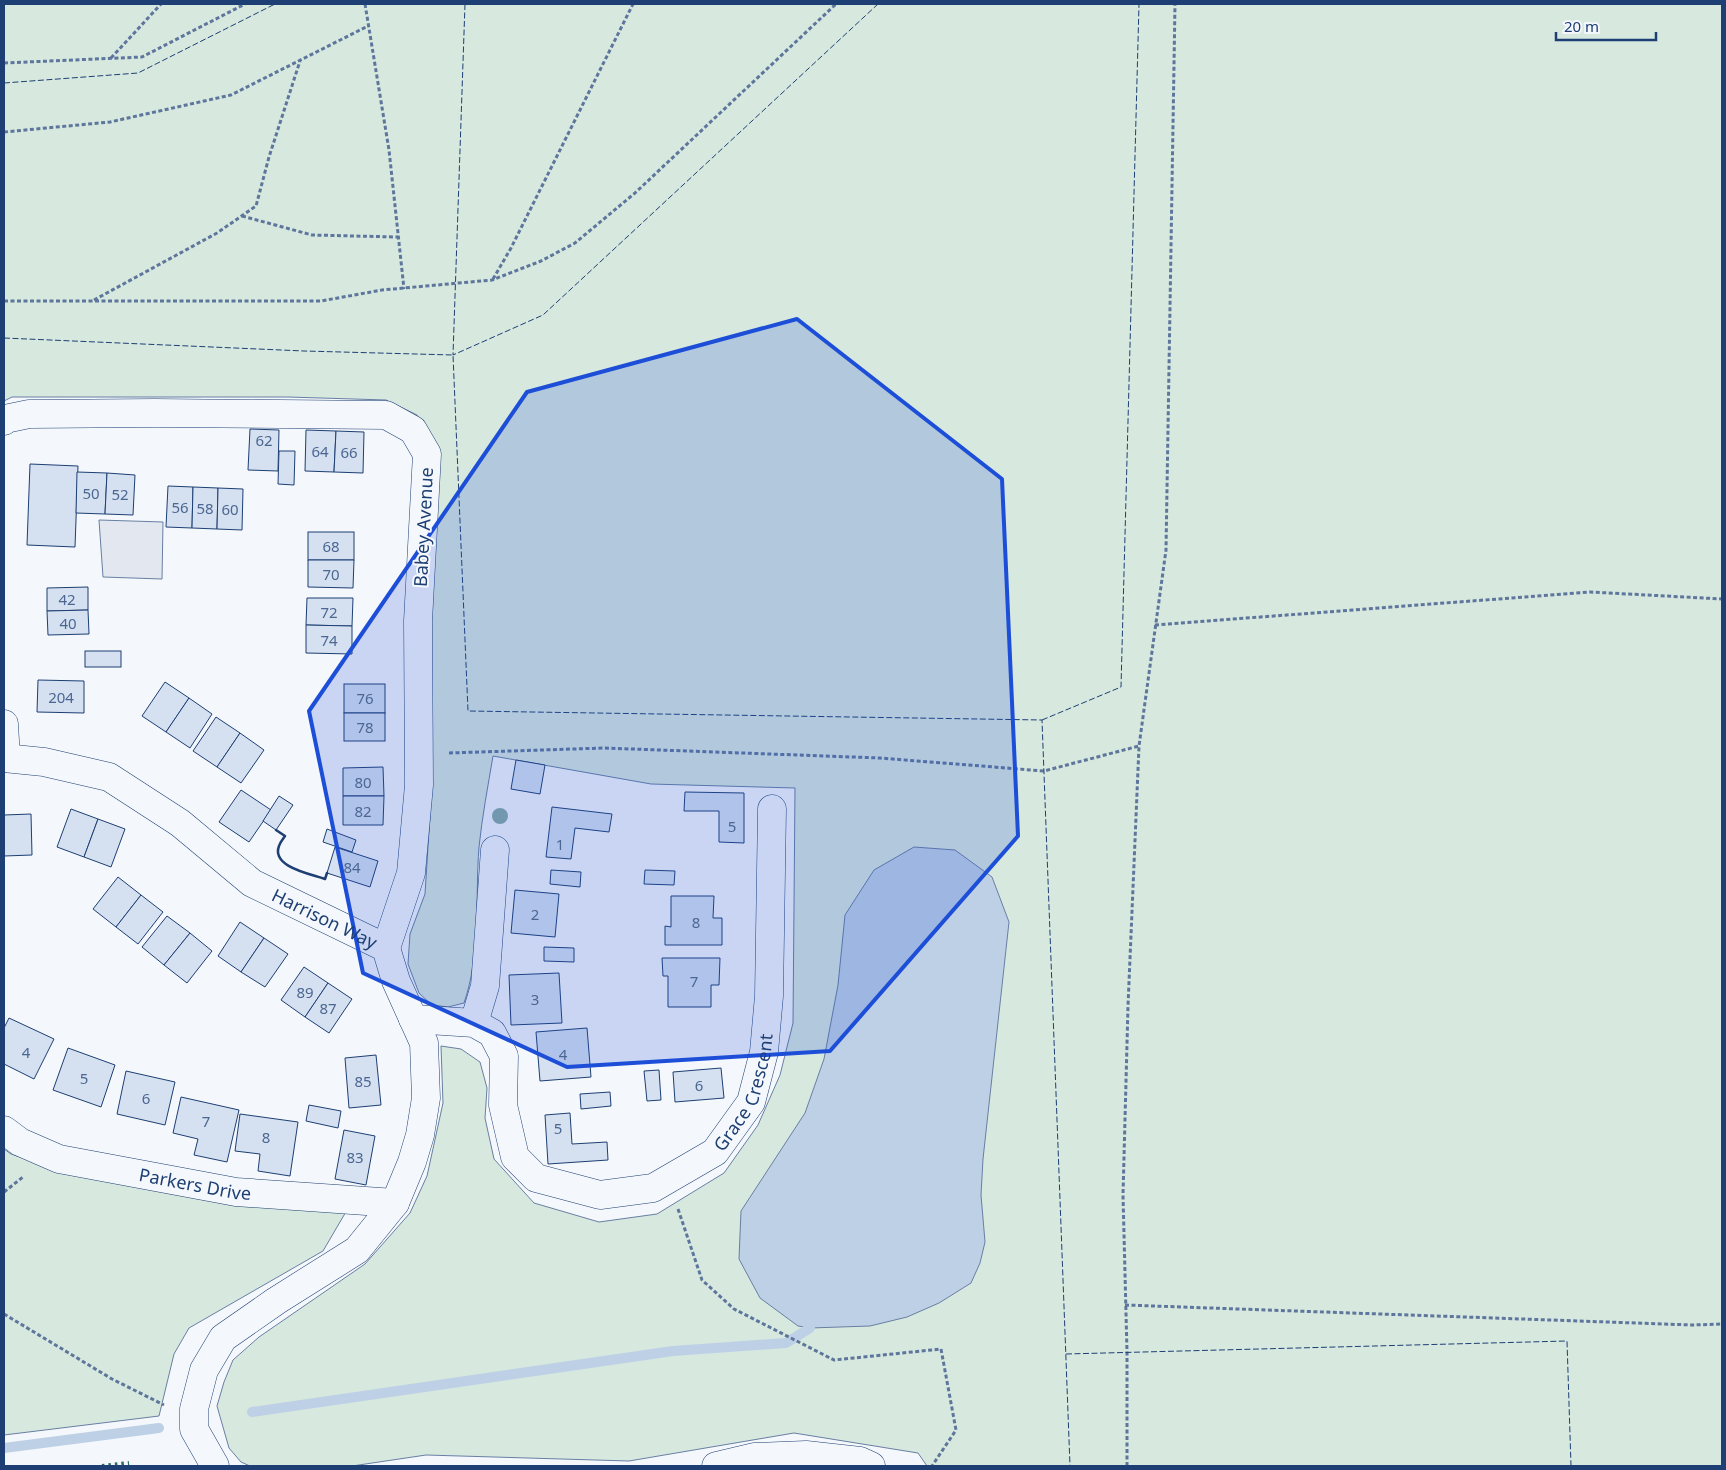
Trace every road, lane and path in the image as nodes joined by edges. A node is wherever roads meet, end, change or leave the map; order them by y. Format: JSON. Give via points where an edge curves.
{"nodes":[{"id":1,"x":162,"y":4,"type":"edge"},
{"id":2,"x":245,"y":4,"type":"edge"},
{"id":3,"x":364,"y":4,"type":"edge"},
{"id":4,"x":633,"y":4,"type":"edge"},
{"id":5,"x":836,"y":4,"type":"edge"},
{"id":6,"x":1175,"y":4,"type":"edge"},
{"id":7,"x":368,"y":26,"type":"junction"},
{"id":8,"x":111,"y":58,"type":"junction"},
{"id":9,"x":300,"y":60,"type":"junction"},
{"id":10,"x":4,"y":63,"type":"edge"},
{"id":11,"x":4,"y":132,"type":"edge"},
{"id":12,"x":242,"y":216,"type":"junction"},
{"id":13,"x":399,"y":238,"type":"junction"},
{"id":14,"x":492,"y":280,"type":"junction"},
{"id":15,"x":404,"y":288,"type":"junction"},
{"id":16,"x":93,"y":301,"type":"junction"},
{"id":17,"x":4,"y":302,"type":"edge"},
{"id":18,"x":4,"y":421,"type":"edge"},
{"id":19,"x":1722,"y":599,"type":"edge"},
{"id":20,"x":1155,"y":625,"type":"junction"},
{"id":21,"x":4,"y":724,"type":"edge"},
{"id":22,"x":1139,"y":746,"type":"junction"},
{"id":23,"x":418,"y":754,"type":"junction"},
{"id":24,"x":5,"y":758,"type":"edge"},
{"id":25,"x":772,"y":809,"type":"dead end"},
{"id":26,"x":495,"y":850,"type":"dead end"},
{"id":27,"x":386,"y":948,"type":"junction"},
{"id":28,"x":413,"y":1019,"type":"junction"},
{"id":29,"x":474,"y":1023,"type":"junction"},
{"id":30,"x":4,"y":1130,"type":"edge"},
{"id":31,"x":668,"y":1179,"type":"junction"},
{"id":32,"x":395,"y":1204,"type":"junction"},
{"id":33,"x":1125,"y":1305,"type":"junction"},
{"id":34,"x":4,"y":1314,"type":"edge"},
{"id":35,"x":1722,"y":1324,"type":"edge"},
{"id":36,"x":194,"y":1410,"type":"junction"},
{"id":37,"x":215,"y":1466,"type":"edge"},
{"id":38,"x":716,"y":1466,"type":"edge"},
{"id":39,"x":871,"y":1466,"type":"edge"},
{"id":40,"x":932,"y":1466,"type":"edge"},
{"id":41,"x":1127,"y":1466,"type":"edge"}],
"edges":[{"from":1,"to":8,"type":"path"},
{"from":2,"to":8,"type":"path","via":[[142,57]]},
{"from":3,"to":7,"type":"path"},
{"from":4,"to":14,"type":"path"},
{"from":5,"to":14,"type":"path","via":[[635,193],[575,243],[541,261]]},
{"from":6,"to":20,"type":"path","via":[[1166,550]]},
{"from":7,"to":9,"type":"path"},
{"from":7,"to":13,"type":"path","via":[[389,150]]},
{"from":8,"to":10,"type":"path"},
{"from":9,"to":11,"type":"path","via":[[231,95],[110,122]]},
{"from":9,"to":12,"type":"path","via":[[256,206]]},
{"from":12,"to":13,"type":"path","via":[[312,235]]},
{"from":12,"to":16,"type":"path"},
{"from":13,"to":15,"type":"path"},
{"from":14,"to":15,"type":"path"},
{"from":15,"to":16,"type":"path","via":[[321,301]]},
{"from":16,"to":17,"type":"path"},
{"from":18,"to":23,"type":"street","name":"Babey Avenue","via":[[29,414],[155,412],[386,415],[413,430],[427,454],[418,621]]},
{"from":19,"to":20,"type":"path","via":[[1590,592]]},
{"from":20,"to":22,"type":"path"},
{"from":21,"to":24,"type":"street"},
{"from":22,"to":23,"type":"path","via":[[1044,771],[880,758],[604,748]]},
{"from":22,"to":33,"type":"path","via":[[1123,1194]]},
{"from":23,"to":27,"type":"street","name":"Babey Avenue","via":[[419,785],[411,873]]},
{"from":24,"to":27,"type":"street","name":"Harrison Way","via":[[44,762],[109,777],[180,823],[252,882]]},
{"from":25,"to":31,"type":"street","name":"Grace Crescent","via":[[769,996],[764,1052],[751,1102],[715,1152]]},
{"from":26,"to":29,"type":"street","via":[[485,986]]},
{"from":27,"to":28,"type":"street","name":"Harrison Way","via":[[396,982]]},
{"from":28,"to":29,"type":"street"},
{"from":28,"to":32,"type":"street","name":"Harrison Way","via":[[424,1043],[426,1098],[420,1135]]},
{"from":29,"to":31,"type":"street","name":"Grace Crescent","via":[[492,1033],[504,1056],[503,1105],[515,1157],[536,1178],[600,1195],[653,1188]]},
{"from":30,"to":32,"type":"street","name":"Parkers Drive","via":[[20,1142],[59,1159],[236,1192]]},
{"from":31,"to":40,"type":"path","via":[[702,1280],[734,1309],[834,1360],[941,1350],[956,1430]]},
{"from":32,"to":36,"type":"street","name":"Harrison Way","via":[[357,1250],[223,1338],[204,1370]]},
{"from":33,"to":35,"type":"path"},
{"from":33,"to":41,"type":"path"},
{"from":34,"to":36,"type":"path","via":[[112,1379],[166,1406]]},
{"from":36,"to":37,"type":"street","name":"Harrison Way","via":[[194,1429]]},
{"from":38,"to":39,"type":"street","via":[[754,1457],[806,1455],[860,1461]]}]}
